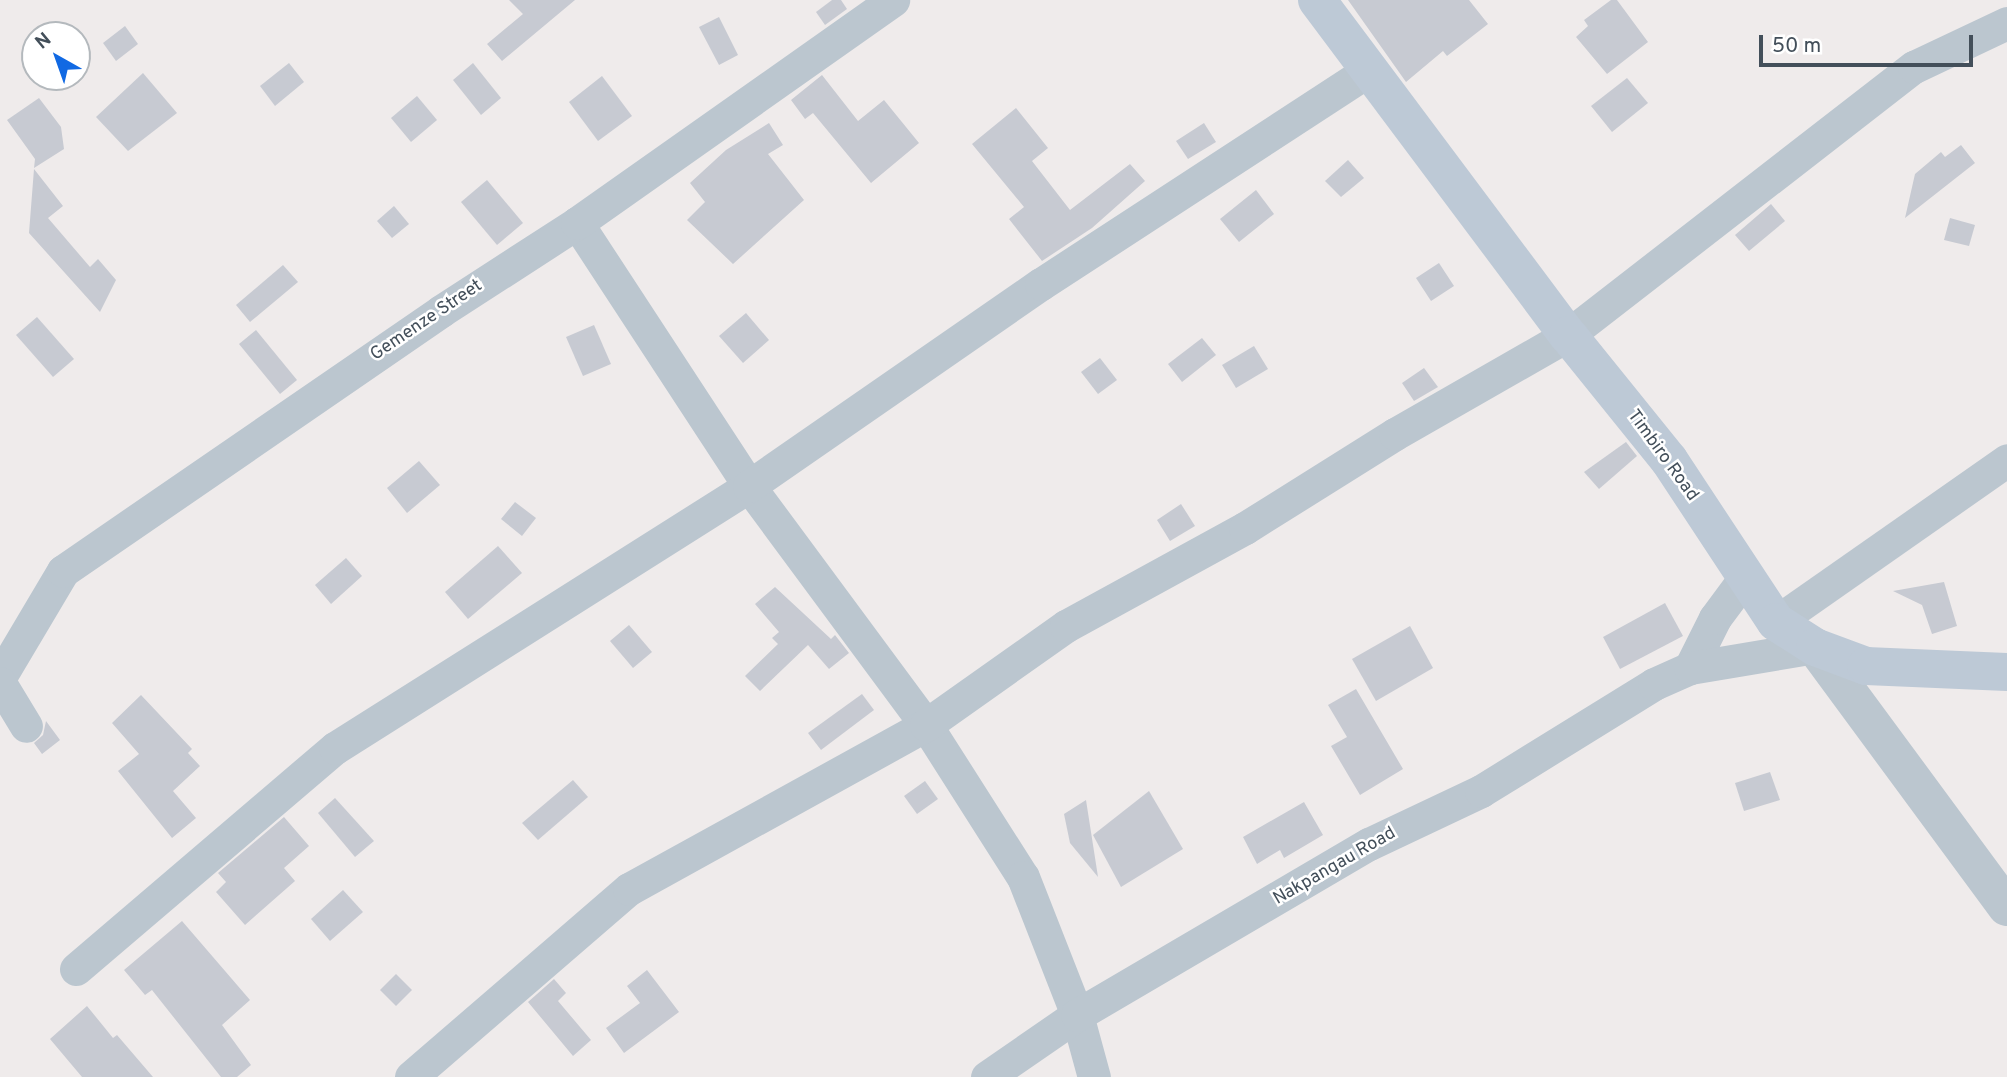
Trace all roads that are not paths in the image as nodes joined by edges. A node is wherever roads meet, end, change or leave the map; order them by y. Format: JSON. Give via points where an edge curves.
{"nodes":[{"id":1,"x":893,"y":0,"type":"edge"},
{"id":2,"x":1317,"y":0,"type":"edge"},
{"id":3,"x":2007,"y":23,"type":"edge"},
{"id":4,"x":1369,"y":70,"type":"junction"},
{"id":5,"x":577,"y":223,"type":"junction"},
{"id":6,"x":1568,"y":335,"type":"junction"},
{"id":7,"x":2007,"y":460,"type":"edge"},
{"id":8,"x":749,"y":486,"type":"junction"},
{"id":9,"x":1744,"y":579,"type":"junction"},
{"id":10,"x":1776,"y":622,"type":"junction"},
{"id":11,"x":1815,"y":647,"type":"junction"},
{"id":12,"x":1690,"y":668,"type":"junction"},
{"id":13,"x":2007,"y":672,"type":"edge"},
{"id":14,"x":0,"y":677,"type":"edge"},
{"id":15,"x":0,"y":683,"type":"edge"},
{"id":16,"x":926,"y":725,"type":"junction"},
{"id":17,"x":26,"y":726,"type":"dead end"},
{"id":18,"x":2007,"y":907,"type":"edge"},
{"id":19,"x":76,"y":969,"type":"dead end"},
{"id":20,"x":1077,"y":1015,"type":"junction"},
{"id":21,"x":411,"y":1077,"type":"edge"},
{"id":22,"x":987,"y":1077,"type":"edge"},
{"id":23,"x":1094,"y":1077,"type":"edge"}],
"edges":[{"from":1,"to":5,"type":"street","name":"Gemenze Street"},
{"from":2,"to":4,"type":"main road","name":"Timbiro Road"},
{"from":3,"to":6,"type":"street","via":[[1914,67]]},
{"from":4,"to":6,"type":"main road","name":"Timbiro Road"},
{"from":4,"to":8,"type":"street","via":[[1041,284]]},
{"from":5,"to":8,"type":"street"},
{"from":5,"to":14,"type":"street","name":"Gemenze Street","via":[[440,310],[64,571]]},
{"from":6,"to":9,"type":"main road","name":"Timbiro Road","via":[[1669,460]]},
{"from":6,"to":16,"type":"street","via":[[1395,434],[1245,528],[1066,626]]},
{"from":7,"to":10,"type":"street"},
{"from":8,"to":16,"type":"street"},
{"from":8,"to":19,"type":"street","via":[[335,748]]},
{"from":9,"to":10,"type":"main road","name":"Timbiro Road"},
{"from":9,"to":12,"type":"street","via":[[1715,618]]},
{"from":10,"to":11,"type":"main road","name":"Timbiro Road"},
{"from":11,"to":12,"type":"street","name":"Nakpangau Road"},
{"from":11,"to":13,"type":"main road","via":[[1866,666]]},
{"from":11,"to":18,"type":"street","name":"Timbiro Road"},
{"from":12,"to":20,"type":"street","name":"Nakpangau Road","via":[[1654,684],[1481,791],[1369,844]]},
{"from":15,"to":17,"type":"street"},
{"from":16,"to":20,"type":"street","via":[[1023,877]]},
{"from":16,"to":21,"type":"street","via":[[629,889]]},
{"from":20,"to":22,"type":"street","name":"Nakpangau Road"},
{"from":20,"to":23,"type":"street"}]}
